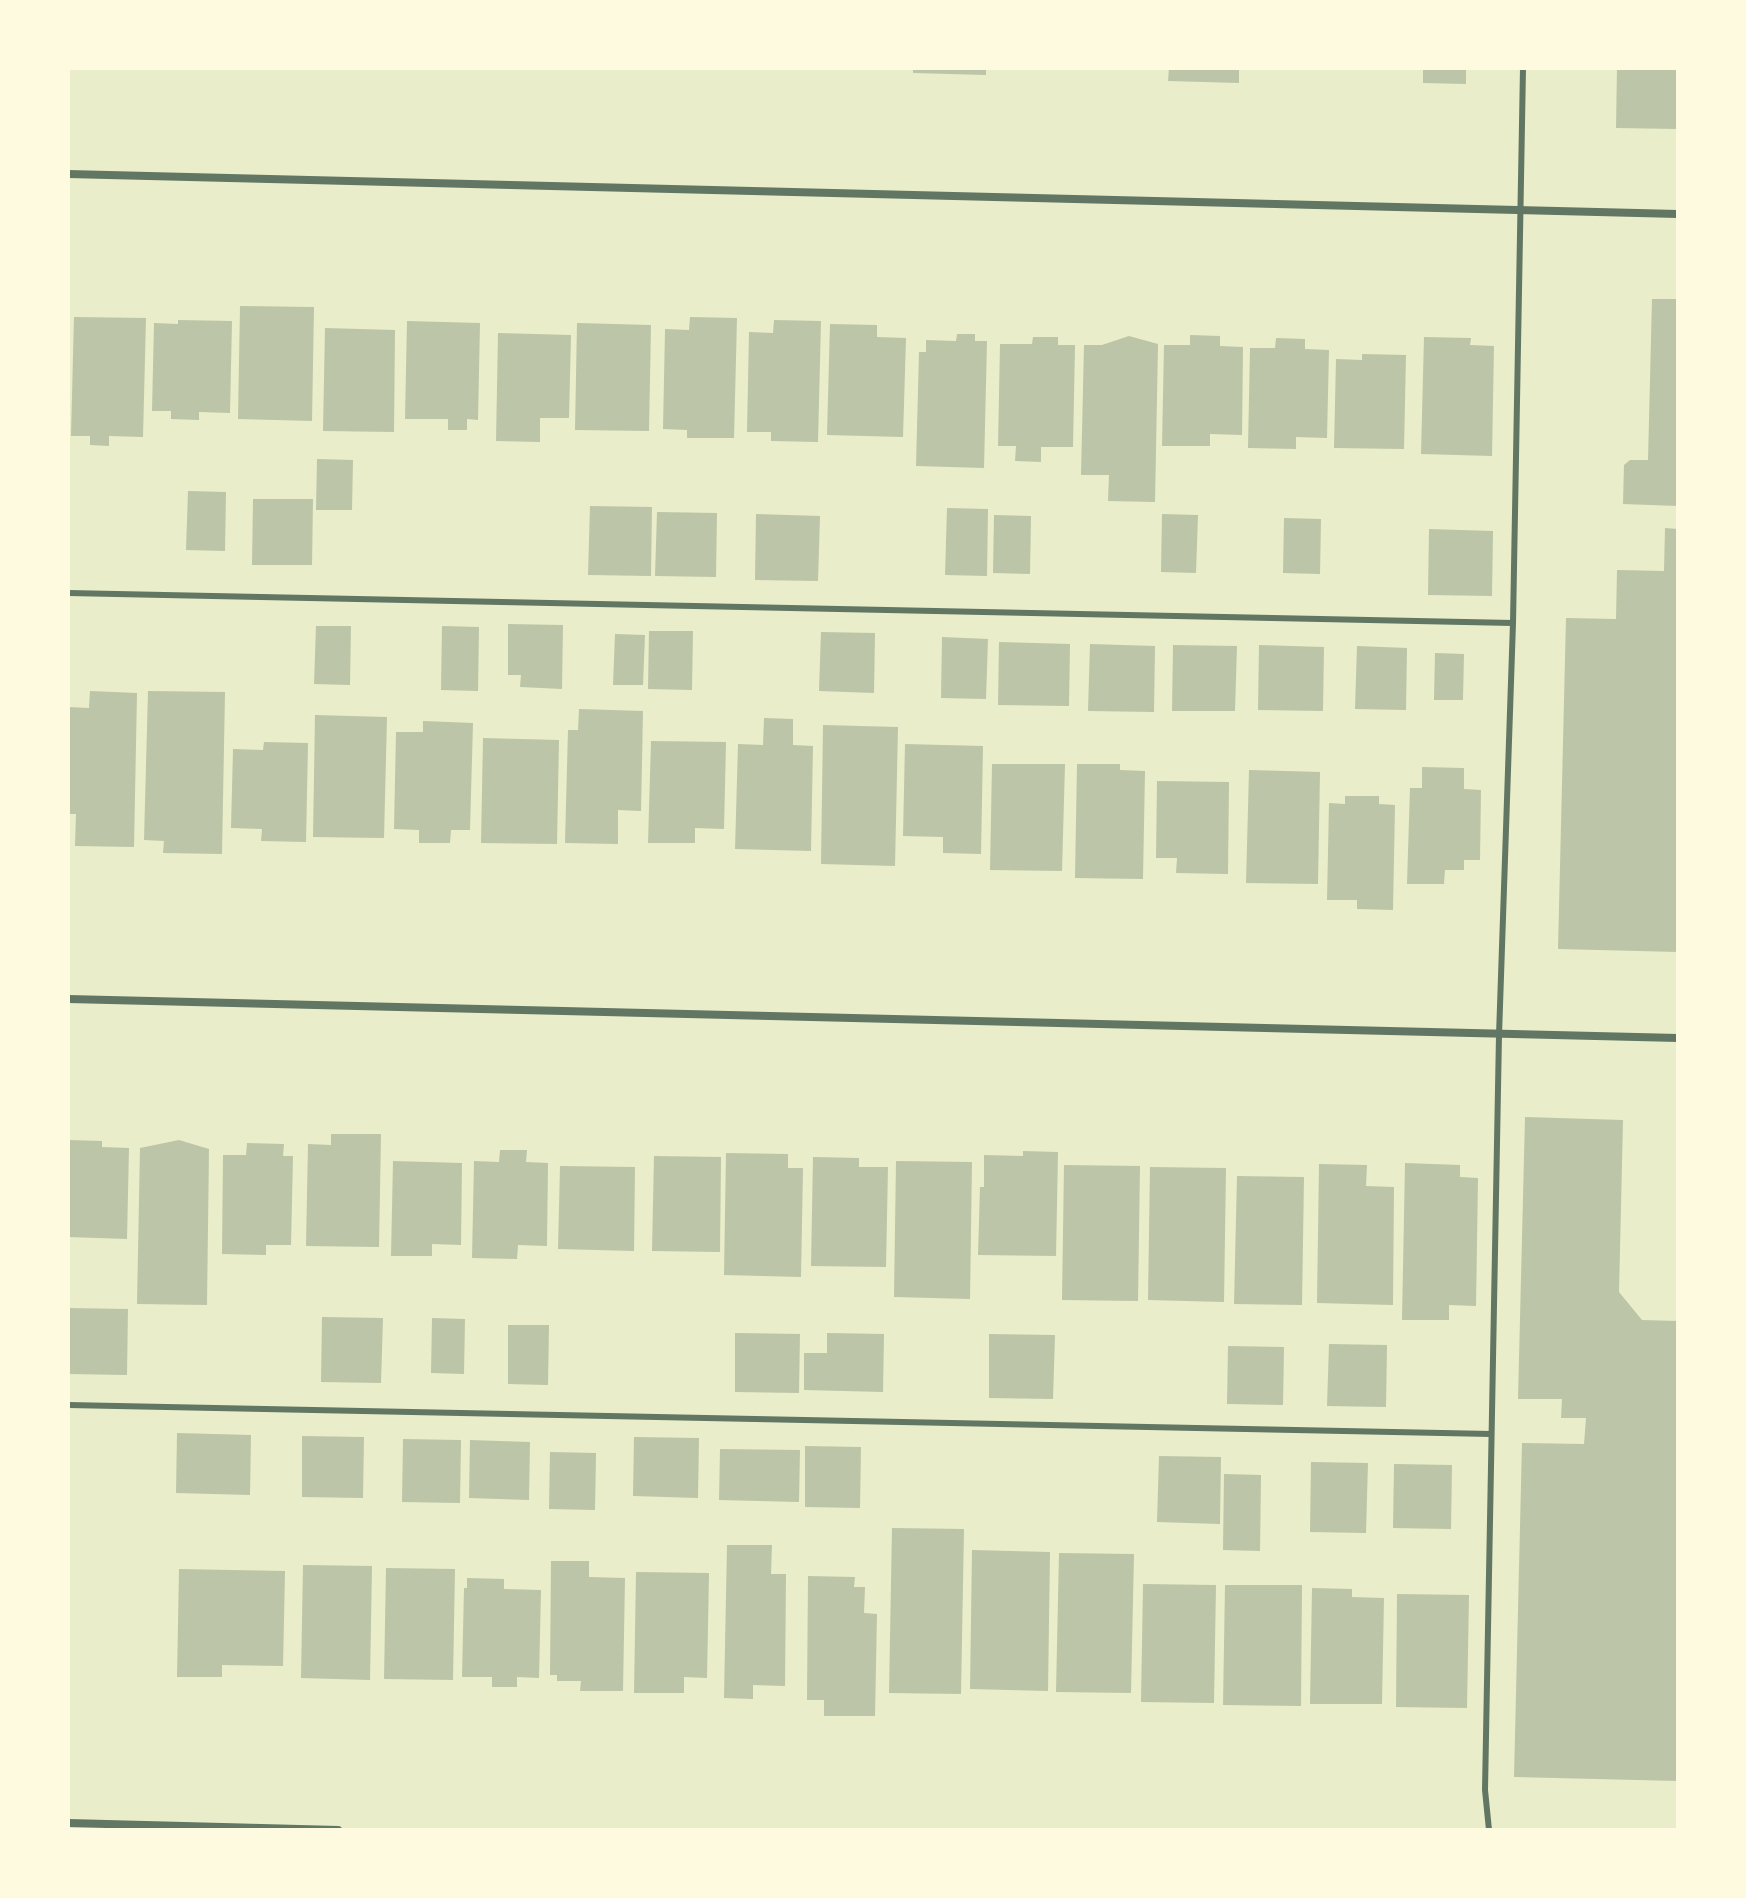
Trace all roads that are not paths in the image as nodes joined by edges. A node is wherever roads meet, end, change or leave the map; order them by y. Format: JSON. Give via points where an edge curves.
{"nodes":[{"id":1,"x":1523,"y":68,"type":"edge"},
{"id":2,"x":68,"y":174,"type":"edge"},
{"id":3,"x":1519,"y":210,"type":"junction"},
{"id":4,"x":1678,"y":214,"type":"edge"},
{"id":5,"x":68,"y":593,"type":"edge"},
{"id":6,"x":1513,"y":623,"type":"junction"},
{"id":7,"x":68,"y":999,"type":"edge"},
{"id":8,"x":1499,"y":1035,"type":"junction"},
{"id":9,"x":1678,"y":1038,"type":"edge"},
{"id":10,"x":68,"y":1405,"type":"edge"},
{"id":11,"x":1491,"y":1434,"type":"junction"},
{"id":12,"x":68,"y":1823,"type":"edge"},
{"id":13,"x":338,"y":1830,"type":"edge"},
{"id":14,"x":1489,"y":1830,"type":"edge"}],
"edges":[{"from":1,"to":3,"type":"lane"},
{"from":2,"to":3,"type":"street"},
{"from":3,"to":4,"type":"street"},
{"from":3,"to":6,"type":"lane"},
{"from":5,"to":6,"type":"lane"},
{"from":6,"to":8,"type":"lane"},
{"from":7,"to":8,"type":"street"},
{"from":8,"to":9,"type":"street"},
{"from":8,"to":11,"type":"lane"},
{"from":10,"to":11,"type":"lane"},
{"from":11,"to":14,"type":"lane","via":[[1485,1790]]},
{"from":12,"to":13,"type":"street"}]}
